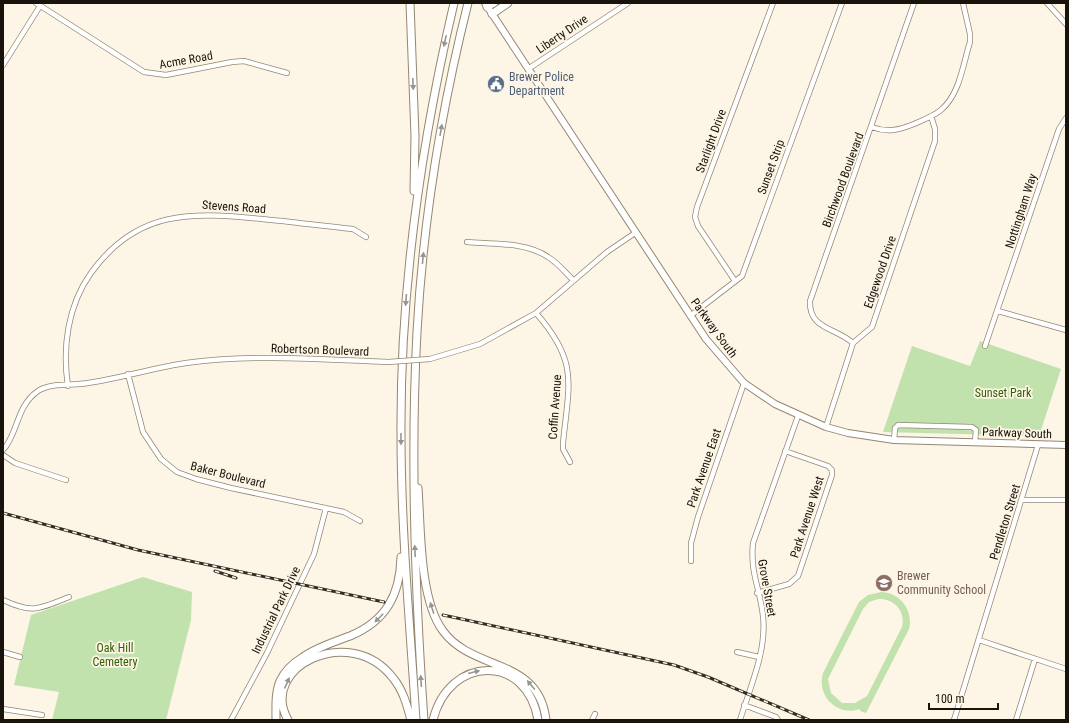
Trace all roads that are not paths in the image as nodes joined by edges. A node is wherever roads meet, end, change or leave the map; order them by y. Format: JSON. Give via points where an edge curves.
{"nodes":[{"id":1,"x":36,"y":3,"type":"edge"},
{"id":2,"x":410,"y":3,"type":"edge"},
{"id":3,"x":454,"y":3,"type":"edge"},
{"id":4,"x":468,"y":3,"type":"edge"},
{"id":5,"x":494,"y":3,"type":"edge"},
{"id":6,"x":508,"y":3,"type":"edge"},
{"id":7,"x":628,"y":3,"type":"edge"},
{"id":8,"x":773,"y":3,"type":"edge"},
{"id":9,"x":842,"y":3,"type":"edge"},
{"id":10,"x":914,"y":3,"type":"edge"},
{"id":11,"x":963,"y":3,"type":"edge"},
{"id":12,"x":1047,"y":3,"type":"edge"},
{"id":13,"x":40,"y":6,"type":"junction"},
{"id":14,"x":488,"y":8,"type":"edge"},
{"id":15,"x":1065,"y":21,"type":"edge"},
{"id":16,"x":3,"y":65,"type":"edge"},
{"id":17,"x":528,"y":69,"type":"junction"},
{"id":18,"x":287,"y":73,"type":"dead end"},
{"id":19,"x":931,"y":116,"type":"junction"},
{"id":20,"x":1066,"y":118,"type":"edge"},
{"id":21,"x":872,"y":128,"type":"junction"},
{"id":22,"x":636,"y":233,"type":"junction"},
{"id":23,"x":366,"y":237,"type":"dead end"},
{"id":24,"x":466,"y":242,"type":"dead end"},
{"id":25,"x":410,"y":262,"type":"junction"},
{"id":26,"x":573,"y":280,"type":"junction"},
{"id":27,"x":735,"y":280,"type":"junction"},
{"id":28,"x":998,"y":311,"type":"junction"},
{"id":29,"x":536,"y":313,"type":"junction"},
{"id":30,"x":690,"y":316,"type":"junction"},
{"id":31,"x":1066,"y":330,"type":"edge"},
{"id":32,"x":853,"y":343,"type":"junction"},
{"id":33,"x":985,"y":346,"type":"dead end"},
{"id":34,"x":128,"y":374,"type":"junction"},
{"id":35,"x":744,"y":383,"type":"junction"},
{"id":36,"x":68,"y":386,"type":"junction"},
{"id":37,"x":798,"y":416,"type":"junction"},
{"id":38,"x":826,"y":427,"type":"junction"},
{"id":39,"x":413,"y":430,"type":"junction"},
{"id":40,"x":894,"y":440,"type":"junction"},
{"id":41,"x":975,"y":442,"type":"junction"},
{"id":42,"x":1038,"y":445,"type":"junction"},
{"id":43,"x":1066,"y":445,"type":"edge"},
{"id":44,"x":3,"y":450,"type":"edge"},
{"id":45,"x":785,"y":451,"type":"junction"},
{"id":46,"x":3,"y":455,"type":"edge"},
{"id":47,"x":570,"y":462,"type":"dead end"},
{"id":48,"x":66,"y":480,"type":"dead end"},
{"id":49,"x":1023,"y":500,"type":"junction"},
{"id":50,"x":1066,"y":500,"type":"edge"},
{"id":51,"x":326,"y":508,"type":"junction"},
{"id":52,"x":403,"y":515,"type":"junction"},
{"id":53,"x":360,"y":521,"type":"dead end"},
{"id":54,"x":691,"y":561,"type":"dead end"},
{"id":55,"x":757,"y":594,"type":"junction"},
{"id":56,"x":69,"y":597,"type":"dead end"},
{"id":57,"x":3,"y":600,"type":"edge"},
{"id":58,"x":979,"y":640,"type":"junction"},
{"id":59,"x":3,"y":652,"type":"edge"},
{"id":60,"x":737,"y":652,"type":"dead end"},
{"id":61,"x":20,"y":657,"type":"dead end"},
{"id":62,"x":759,"y":657,"type":"junction"},
{"id":63,"x":1035,"y":658,"type":"junction"},
{"id":64,"x":1066,"y":669,"type":"edge"},
{"id":65,"x":283,"y":703,"type":"junction"},
{"id":66,"x":744,"y":705,"type":"junction"},
{"id":67,"x":3,"y":710,"type":"edge"},
{"id":68,"x":595,"y":714,"type":"dead end"},
{"id":69,"x":42,"y":715,"type":"dead end"},
{"id":70,"x":537,"y":718,"type":"edge"},
{"id":71,"x":233,"y":719,"type":"edge"},
{"id":72,"x":276,"y":720,"type":"edge"},
{"id":73,"x":282,"y":720,"type":"edge"},
{"id":74,"x":288,"y":720,"type":"edge"},
{"id":75,"x":411,"y":720,"type":"edge"},
{"id":76,"x":416,"y":720,"type":"edge"},
{"id":77,"x":424,"y":720,"type":"edge"},
{"id":78,"x":433,"y":720,"type":"edge"},
{"id":79,"x":546,"y":720,"type":"edge"},
{"id":80,"x":592,"y":720,"type":"edge"},
{"id":81,"x":740,"y":720,"type":"edge"},
{"id":82,"x":778,"y":720,"type":"edge"},
{"id":83,"x":954,"y":720,"type":"edge"},
{"id":84,"x":1016,"y":720,"type":"edge"}],
"edges":[{"from":1,"to":13,"type":"street","name":"Acme Road"},
{"from":2,"to":25,"type":"highway","one_way":true,"via":[[415,147]]},
{"from":3,"to":25,"type":"highway","one_way":true,"via":[[428,126]]},
{"from":39,"to":4,"type":"highway","one_way":true,"via":[[417,332],[428,219],[444,113]]},
{"from":5,"to":14,"type":"highway"},
{"from":6,"to":14,"type":"highway"},
{"from":7,"to":17,"type":"street","name":"Liberty Drive"},
{"from":8,"to":27,"type":"street","name":"Starlight Drive","via":[[695,217],[698,226]]},
{"from":9,"to":27,"type":"street","name":"Sunset Strip","via":[[742,276]]},
{"from":10,"to":21,"type":"street","name":"Birchwood Boulevard"},
{"from":11,"to":19,"type":"street","via":[[970,42],[952,95],[941,110]]},
{"from":12,"to":15,"type":"street"},
{"from":13,"to":16,"type":"street"},
{"from":13,"to":18,"type":"street","name":"Acme Road","via":[[144,72],[166,75],[244,61]]},
{"from":14,"to":17,"type":"main road","name":"Parkway South"},
{"from":17,"to":22,"type":"main road","name":"Parkway South"},
{"from":19,"to":21,"type":"street","via":[[893,131]]},
{"from":19,"to":32,"type":"street","name":"Edgewood Drive","via":[[935,141],[872,327]]},
{"from":20,"to":28,"type":"street","name":"Nottingham Way","via":[[1059,129]]},
{"from":21,"to":32,"type":"street","name":"Birchwood Boulevard","via":[[810,301],[810,312],[815,321],[844,335]]},
{"from":22,"to":26,"type":"street","name":"Robertson Boulevard","via":[[607,252]]},
{"from":22,"to":30,"type":"main road","name":"Parkway South"},
{"from":23,"to":36,"type":"street","name":"Stevens Road","via":[[353,229],[215,214],[180,216],[143,228],[110,251],[90,274],[79,294],[68,331]]},
{"from":24,"to":26,"type":"street","via":[[523,247],[541,252],[557,263]]},
{"from":25,"to":52,"type":"highway","one_way":true,"via":[[401,400]]},
{"from":26,"to":29,"type":"street","name":"Robertson Boulevard"},
{"from":27,"to":30,"type":"street","name":"Sunset Strip"},
{"from":28,"to":31,"type":"street"},
{"from":28,"to":33,"type":"street","name":"Nottingham Way"},
{"from":29,"to":34,"type":"street","name":"Robertson Boulevard","bridge":true,"via":[[480,344],[430,359],[388,362],[248,358],[186,363]]},
{"from":29,"to":47,"type":"street","name":"Coffin Avenue","via":[[557,338],[567,362],[569,386],[563,449]]},
{"from":30,"to":35,"type":"main road","name":"Parkway South","via":[[719,356]]},
{"from":32,"to":38,"type":"street"},
{"from":34,"to":36,"type":"street","name":"Robertson Boulevard"},
{"from":34,"to":51,"type":"street","name":"Baker Boulevard","via":[[143,432],[161,459],[177,472],[196,479]]},
{"from":35,"to":37,"type":"main road","name":"Parkway South"},
{"from":35,"to":54,"type":"street","name":"Park Avenue East","via":[[698,517],[691,543]]},
{"from":36,"to":44,"type":"street","name":"Robertson Boulevard","via":[[49,387],[32,396]]},
{"from":37,"to":38,"type":"main road","name":"Parkway South"},
{"from":37,"to":45,"type":"street","name":"Grove Street"},
{"from":38,"to":40,"type":"main road","name":"Parkway South"},
{"from":77,"to":39,"type":"highway","one_way":true,"via":[[415,566]]},
{"from":79,"to":39,"type":"highway","one_way":true,"via":[[540,699],[526,680],[511,669],[461,648],[449,639],[438,623],[425,578]]},
{"from":40,"to":41,"type":"main road","name":"Parkway South"},
{"from":40,"to":41,"type":"street","via":[[895,428],[898,425],[972,427],[976,430]]},
{"from":41,"to":42,"type":"main road","name":"Parkway South"},
{"from":42,"to":43,"type":"main road","name":"Parkway South"},
{"from":42,"to":49,"type":"street","name":"Pendleton Street"},
{"from":45,"to":55,"type":"street","name":"Grove Street","via":[[753,544],[751,560]]},
{"from":45,"to":55,"type":"street","name":"Park Avenue West","via":[[828,466],[832,470],[832,475],[798,576],[789,584]]},
{"from":46,"to":48,"type":"street","via":[[15,463]]},
{"from":49,"to":50,"type":"street"},
{"from":49,"to":58,"type":"street","name":"Pendleton Street"},
{"from":51,"to":53,"type":"street","name":"Baker Boulevard","via":[[344,512]]},
{"from":51,"to":71,"type":"street","name":"Industrial Park Drive","via":[[314,554]]},
{"from":52,"to":72,"type":"highway","one_way":true,"via":[[400,574],[388,606],[377,620],[366,628],[309,653],[289,668],[278,686]]},
{"from":52,"to":76,"type":"highway"},
{"from":55,"to":62,"type":"street","name":"Grove Street","via":[[763,615],[764,636]]},
{"from":56,"to":57,"type":"street","via":[[31,609],[20,608]]},
{"from":58,"to":63,"type":"street"},
{"from":58,"to":83,"type":"street","name":"Pendleton Street"},
{"from":59,"to":61,"type":"street"},
{"from":60,"to":62,"type":"street"},
{"from":62,"to":66,"type":"street","name":"Grove Street"},
{"from":63,"to":64,"type":"street"},
{"from":63,"to":84,"type":"street"},
{"from":65,"to":73,"type":"highway"},
{"from":65,"to":74,"type":"highway"},
{"from":65,"to":75,"type":"highway","one_way":true,"via":[[288,681],[298,668],[319,655],[347,652],[371,659],[390,674],[401,692]]},
{"from":66,"to":81,"type":"street","name":"Grove Street"},
{"from":66,"to":82,"type":"street"},
{"from":67,"to":69,"type":"street"},
{"from":68,"to":80,"type":"street"},
{"from":78,"to":70,"type":"highway","one_way":true,"via":[[439,702],[451,685],[467,674],[483,671],[498,672],[515,680],[530,696]]}]}
